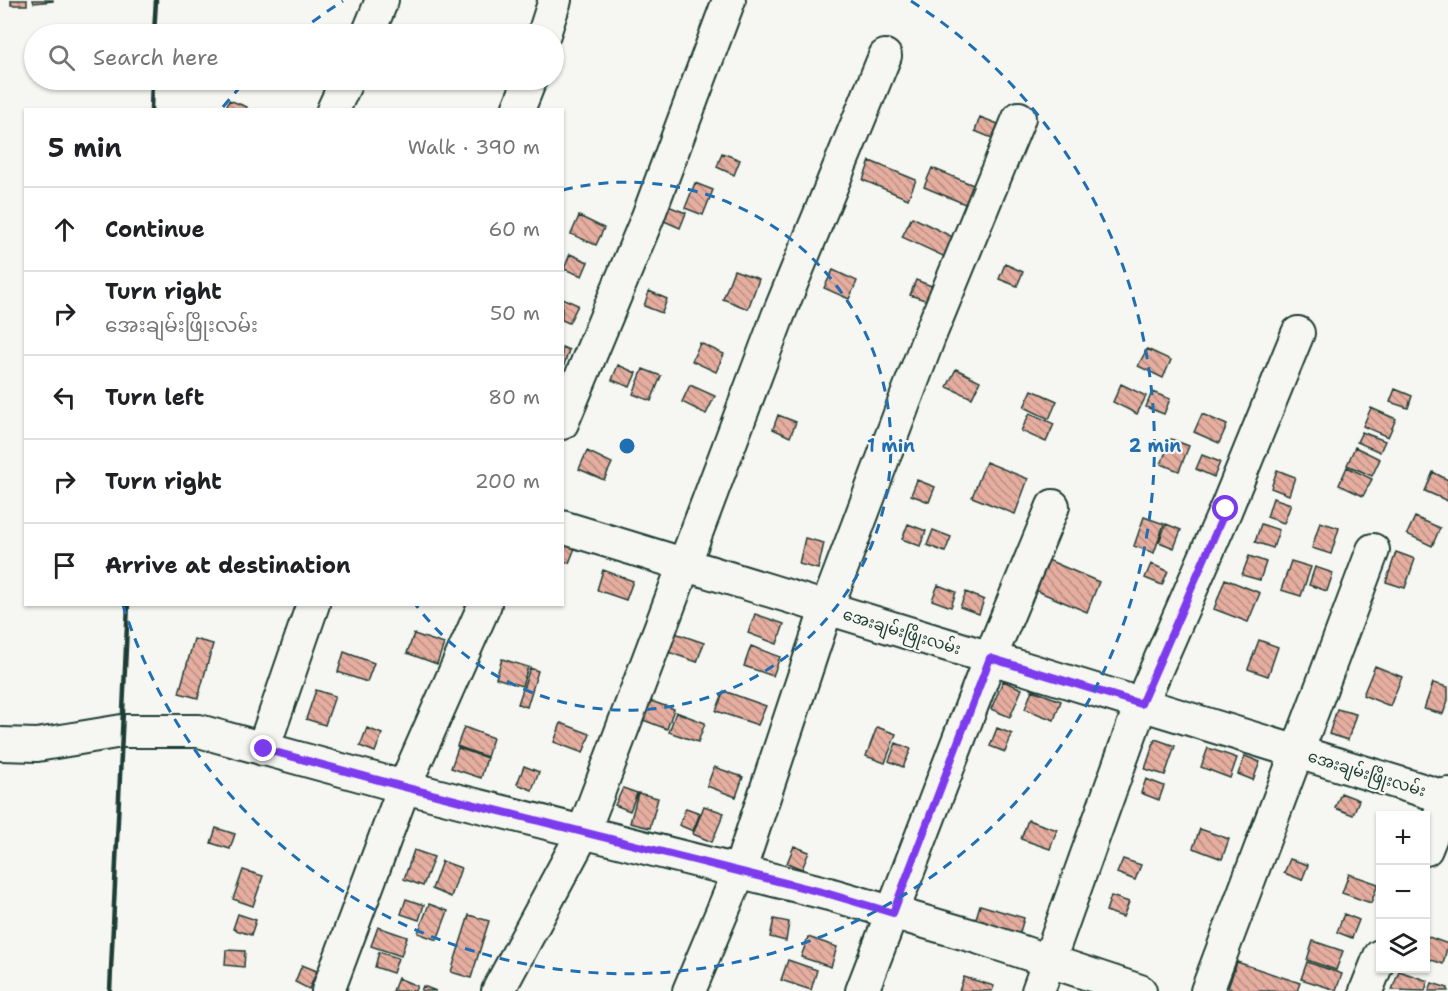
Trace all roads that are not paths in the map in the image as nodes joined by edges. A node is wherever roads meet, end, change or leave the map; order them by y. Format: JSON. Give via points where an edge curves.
{"nodes":[{"id":1,"x":382,"y":0,"type":"edge"},
{"id":2,"x":555,"y":0,"type":"edge"},
{"id":3,"x":729,"y":0,"type":"edge"},
{"id":4,"x":372,"y":24,"type":"edge"},
{"id":5,"x":547,"y":24,"type":"edge"},
{"id":6,"x":885,"y":56,"type":"dead end"},
{"id":7,"x":342,"y":90,"type":"edge"},
{"id":8,"x":526,"y":90,"type":"edge"},
{"id":9,"x":334,"y":108,"type":"edge"},
{"id":10,"x":519,"y":108,"type":"edge"},
{"id":11,"x":1019,"y":118,"type":"dead end"},
{"id":12,"x":1298,"y":333,"type":"dead end"},
{"id":13,"x":564,"y":418,"type":"edge"},
{"id":14,"x":1053,"y":506,"type":"dead end"},
{"id":15,"x":564,"y":528,"type":"edge"},
{"id":16,"x":1373,"y":550,"type":"dead end"},
{"id":17,"x":686,"y":564,"type":"junction"},
{"id":18,"x":312,"y":606,"type":"edge"},
{"id":19,"x":484,"y":606,"type":"edge"},
{"id":20,"x":826,"y":607,"type":"junction"},
{"id":21,"x":990,"y":658,"type":"junction"},
{"id":22,"x":1141,"y":704,"type":"junction"},
{"id":23,"x":0,"y":744,"type":"edge"},
{"id":24,"x":264,"y":749,"type":"junction"},
{"id":25,"x":1296,"y":752,"type":"junction"},
{"id":26,"x":404,"y":787,"type":"junction"},
{"id":27,"x":1448,"y":796,"type":"edge"},
{"id":28,"x":583,"y":833,"type":"junction"},
{"id":29,"x":1430,"y":837,"type":"edge"},
{"id":30,"x":739,"y":872,"type":"junction"},
{"id":31,"x":893,"y":913,"type":"junction"},
{"id":32,"x":1049,"y":961,"type":"junction"},
{"id":33,"x":1376,"y":966,"type":"edge"},
{"id":34,"x":328,"y":991,"type":"edge"},
{"id":35,"x":498,"y":991,"type":"edge"},
{"id":36,"x":689,"y":991,"type":"edge"},
{"id":37,"x":862,"y":991,"type":"edge"},
{"id":38,"x":1038,"y":991,"type":"edge"},
{"id":39,"x":1140,"y":991,"type":"edge"},
{"id":40,"x":1207,"y":991,"type":"edge"},
{"id":41,"x":1366,"y":991,"type":"edge"}],
"edges":[{"from":1,"to":4,"type":"street"},
{"from":2,"to":5,"type":"street"},
{"from":3,"to":13,"type":"street","via":[[647,219]]},
{"from":6,"to":17,"type":"street","via":[[778,316]]},
{"from":7,"to":9,"type":"street"},
{"from":8,"to":10,"type":"street"},
{"from":11,"to":20,"type":"street"},
{"from":12,"to":22,"type":"street"},
{"from":14,"to":21,"type":"street"},
{"from":15,"to":17,"type":"street","name":"အေးချမ်းဖြိုးလမ်း"},
{"from":16,"to":25,"type":"street"},
{"from":17,"to":20,"type":"street","name":"အေးချမ်းဖြိုးလမ်း"},
{"from":17,"to":28,"type":"street"},
{"from":18,"to":24,"type":"street"},
{"from":19,"to":26,"type":"street"},
{"from":20,"to":21,"type":"street","name":"အေးချမ်းဖြိုးလမ်း"},
{"from":20,"to":30,"type":"street"},
{"from":21,"to":22,"type":"street","name":"အေးချမ်းဖြိုးလမ်း"},
{"from":21,"to":31,"type":"street"},
{"from":22,"to":25,"type":"street","name":"အေးချမ်းဖြိုးလမ်း"},
{"from":22,"to":32,"type":"street"},
{"from":23,"to":24,"type":"street","via":[[37,745],[122,730],[199,731]]},
{"from":24,"to":26,"type":"street"},
{"from":25,"to":27,"type":"street","name":"အေးချမ်းဖြိုးလမ်း"},
{"from":25,"to":40,"type":"street"},
{"from":26,"to":28,"type":"street"},
{"from":26,"to":34,"type":"street"},
{"from":27,"to":29,"type":"street"},
{"from":28,"to":30,"type":"street"},
{"from":28,"to":35,"type":"street"},
{"from":30,"to":31,"type":"street"},
{"from":30,"to":36,"type":"street"},
{"from":31,"to":32,"type":"street"},
{"from":31,"to":37,"type":"street"},
{"from":32,"to":38,"type":"street"},
{"from":32,"to":39,"type":"street"},
{"from":33,"to":41,"type":"street"}]}
